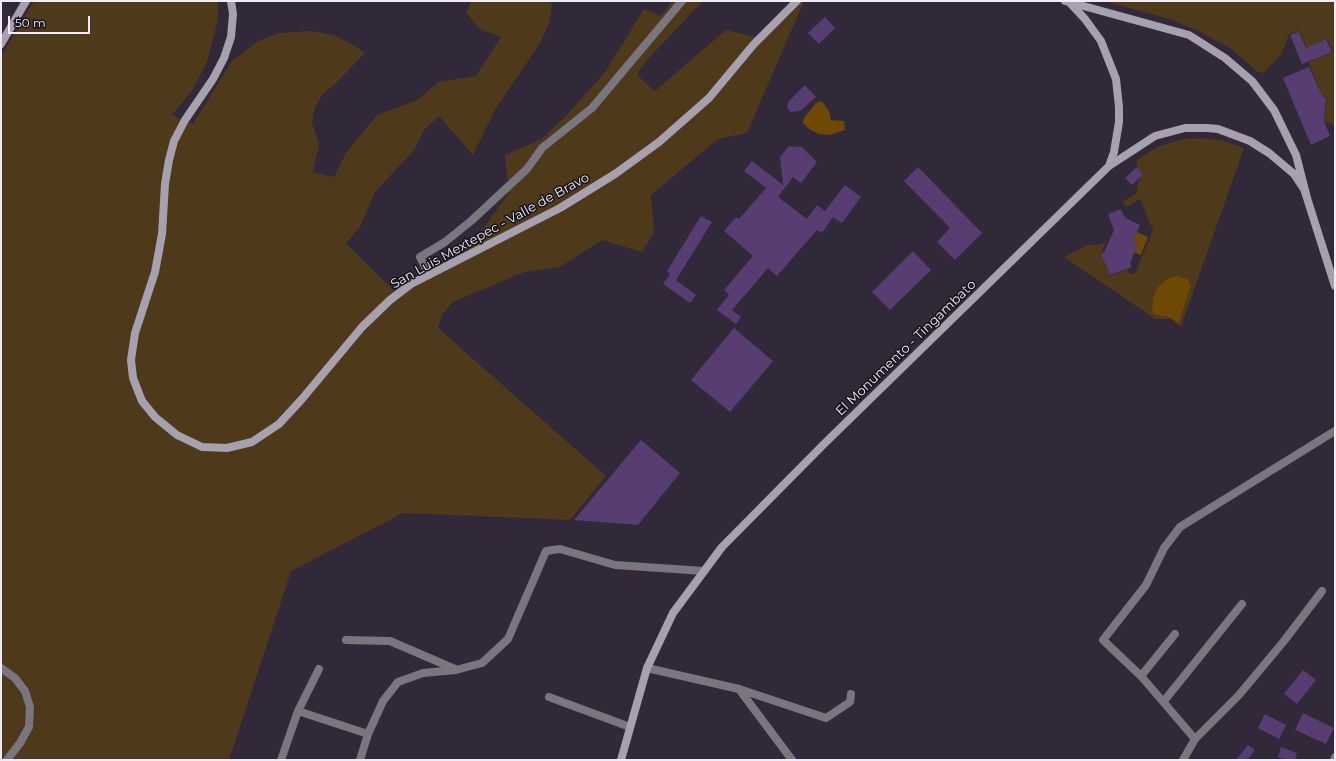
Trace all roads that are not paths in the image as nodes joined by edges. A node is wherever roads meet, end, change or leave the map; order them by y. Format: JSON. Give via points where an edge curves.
{"nodes":[{"id":1,"x":26,"y":1,"type":"edge"},
{"id":2,"x":231,"y":1,"type":"edge"},
{"id":3,"x":682,"y":1,"type":"edge"},
{"id":4,"x":797,"y":1,"type":"edge"},
{"id":5,"x":1067,"y":2,"type":"edge"},
{"id":6,"x":1,"y":44,"type":"edge"},
{"id":7,"x":1109,"y":166,"type":"junction"},
{"id":8,"x":1307,"y":198,"type":"junction"},
{"id":9,"x":428,"y":275,"type":"junction"},
{"id":10,"x":1335,"y":286,"type":"edge"},
{"id":11,"x":1335,"y":431,"type":"edge"},
{"id":12,"x":704,"y":571,"type":"junction"},
{"id":13,"x":1322,"y":590,"type":"dead end"},
{"id":14,"x":1242,"y":604,"type":"dead end"},
{"id":15,"x":1175,"y":634,"type":"dead end"},
{"id":16,"x":346,"y":640,"type":"dead end"},
{"id":17,"x":1,"y":668,"type":"edge"},
{"id":18,"x":319,"y":668,"type":"dead end"},
{"id":19,"x":647,"y":668,"type":"junction"},
{"id":20,"x":456,"y":670,"type":"junction"},
{"id":21,"x":1142,"y":676,"type":"junction"},
{"id":22,"x":738,"y":689,"type":"junction"},
{"id":23,"x":851,"y":694,"type":"dead end"},
{"id":24,"x":549,"y":697,"type":"dead end"},
{"id":25,"x":1164,"y":701,"type":"junction"},
{"id":26,"x":298,"y":712,"type":"junction"},
{"id":27,"x":630,"y":728,"type":"junction"},
{"id":28,"x":368,"y":734,"type":"junction"},
{"id":29,"x":1195,"y":739,"type":"junction"},
{"id":30,"x":1335,"y":757,"type":"edge"},
{"id":31,"x":7,"y":760,"type":"edge"},
{"id":32,"x":281,"y":760,"type":"edge"},
{"id":33,"x":360,"y":760,"type":"edge"},
{"id":34,"x":621,"y":760,"type":"edge"},
{"id":35,"x":792,"y":760,"type":"edge"},
{"id":36,"x":1183,"y":760,"type":"edge"},
{"id":37,"x":1334,"y":760,"type":"edge"}],
"edges":[{"from":1,"to":6,"type":"main road"},
{"from":2,"to":9,"type":"main road","name":"San Luis Mextepec - Valle de Bravo","via":[[231,37],[224,58],[185,120],[174,141],[169,160],[162,234],[155,272],[135,333],[131,360],[133,378],[142,401],[155,417],[177,435],[202,447],[227,448],[252,442],[279,424],[362,327],[390,300]]},
{"from":3,"to":9,"type":"street","via":[[592,108],[542,148],[527,168],[471,221],[445,242],[420,257]]},
{"from":4,"to":9,"type":"main road","name":"San Luis Mextepec - Valle de Bravo","via":[[754,44],[708,98],[660,142],[560,208]]},
{"from":5,"to":7,"type":"main road","via":[[1086,19],[1101,41],[1116,79],[1119,122]]},
{"from":5,"to":8,"type":"main road","via":[[1189,35],[1225,58],[1260,91],[1280,121],[1296,155]]},
{"from":7,"to":8,"type":"main road","name":"El Monumento - Tingambato","via":[[1155,136],[1185,128],[1207,128],[1250,141],[1269,153],[1294,174]]},
{"from":7,"to":12,"type":"main road","name":"El Monumento - Tingambato","via":[[824,444],[722,547]]},
{"from":8,"to":10,"type":"main road"},
{"from":11,"to":21,"type":"street","via":[[1180,527],[1171,536],[1146,585],[1103,640]]},
{"from":12,"to":19,"type":"main road","name":"El Monumento - Tingambato","via":[[673,613]]},
{"from":12,"to":20,"type":"street","via":[[615,565],[560,549],[546,551],[508,639],[482,663]]},
{"from":13,"to":29,"type":"street","via":[[1239,695]]},
{"from":14,"to":25,"type":"street"},
{"from":15,"to":21,"type":"street"},
{"from":16,"to":20,"type":"street","via":[[390,641]]},
{"from":17,"to":31,"type":"street","via":[[15,678],[25,691],[30,707],[29,728]]},
{"from":18,"to":26,"type":"street"},
{"from":19,"to":22,"type":"street"},
{"from":19,"to":27,"type":"main road","name":"El Monumento - Tingambato"},
{"from":20,"to":28,"type":"street","via":[[423,673],[398,682],[383,702]]},
{"from":21,"to":25,"type":"street"},
{"from":22,"to":23,"type":"street","via":[[826,718],[850,702]]},
{"from":22,"to":35,"type":"street"},
{"from":24,"to":27,"type":"street"},
{"from":25,"to":29,"type":"street"},
{"from":26,"to":28,"type":"street"},
{"from":26,"to":32,"type":"street"},
{"from":27,"to":34,"type":"main road","name":"El Monumento - Tingambato"},
{"from":28,"to":33,"type":"street"},
{"from":29,"to":36,"type":"street"},
{"from":30,"to":37,"type":"street"}]}
